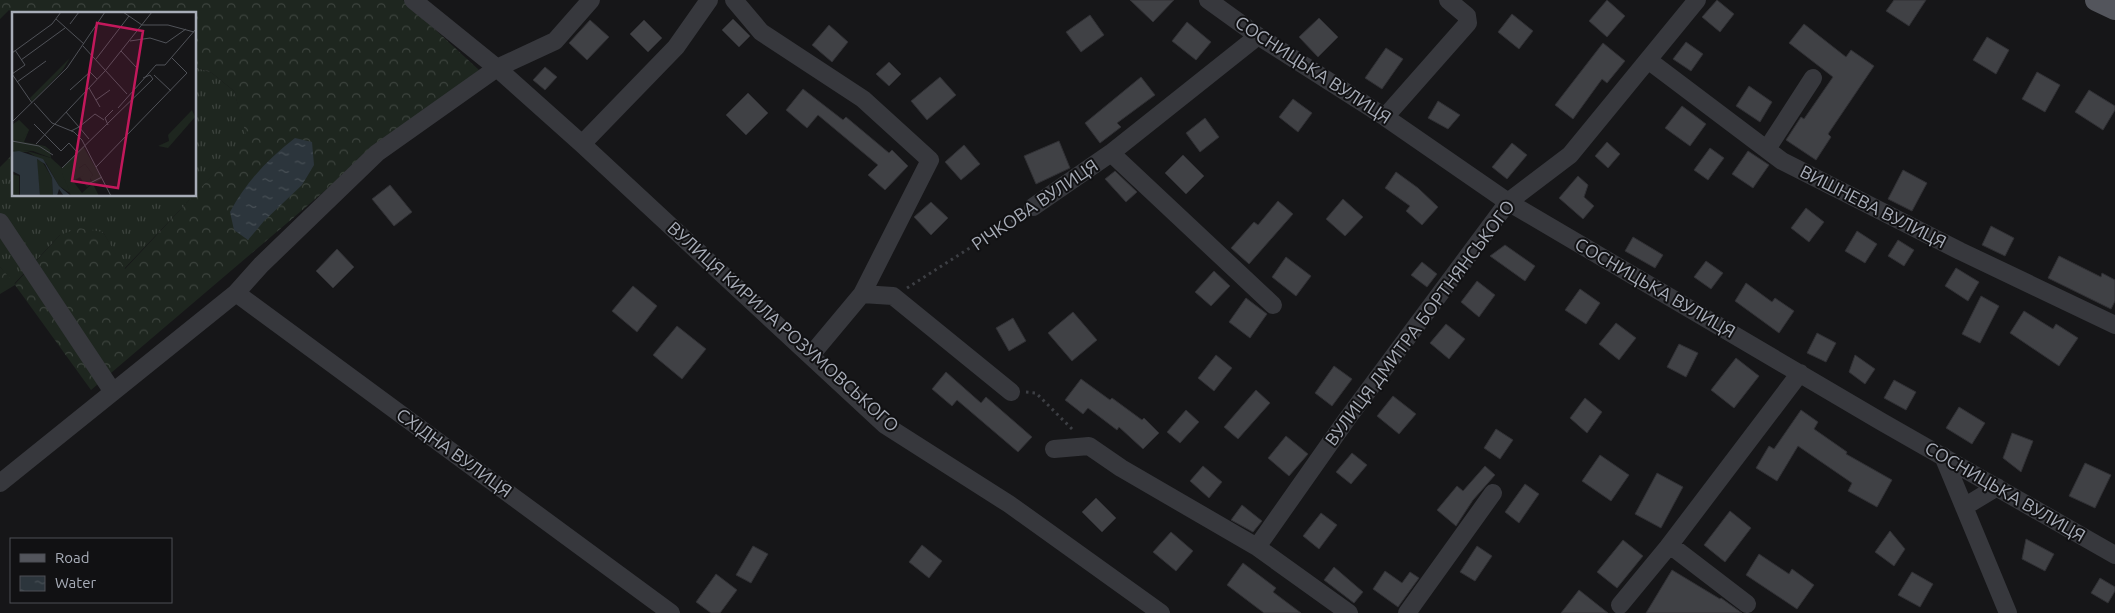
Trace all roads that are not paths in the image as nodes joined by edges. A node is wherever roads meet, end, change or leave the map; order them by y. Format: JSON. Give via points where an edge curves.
{"nodes":[{"id":1,"x":413,"y":0,"type":"edge"},
{"id":2,"x":590,"y":0,"type":"edge"},
{"id":3,"x":709,"y":0,"type":"edge"},
{"id":4,"x":734,"y":0,"type":"edge"},
{"id":5,"x":1208,"y":0,"type":"edge"},
{"id":6,"x":1448,"y":0,"type":"edge"},
{"id":7,"x":1697,"y":0,"type":"edge"},
{"id":8,"x":2096,"y":0,"type":"edge"},
{"id":9,"x":2115,"y":9,"type":"edge"},
{"id":10,"x":1258,"y":36,"type":"junction"},
{"id":11,"x":1648,"y":60,"type":"junction"},
{"id":12,"x":497,"y":68,"type":"junction"},
{"id":13,"x":1812,"y":78,"type":"dead end"},
{"id":14,"x":1385,"y":117,"type":"junction"},
{"id":15,"x":582,"y":144,"type":"junction"},
{"id":16,"x":1767,"y":149,"type":"junction"},
{"id":17,"x":1112,"y":153,"type":"junction"},
{"id":18,"x":1508,"y":202,"type":"junction"},
{"id":19,"x":1033,"y":207,"type":"road end"},
{"id":20,"x":0,"y":222,"type":"edge"},
{"id":21,"x":236,"y":292,"type":"junction"},
{"id":22,"x":862,"y":294,"type":"junction"},
{"id":23,"x":1273,"y":305,"type":"dead end"},
{"id":24,"x":2115,"y":325,"type":"edge"},
{"id":25,"x":811,"y":355,"type":"junction"},
{"id":26,"x":1800,"y":374,"type":"junction"},
{"id":27,"x":113,"y":392,"type":"junction"},
{"id":28,"x":1010,"y":392,"type":"road end"},
{"id":29,"x":1054,"y":449,"type":"dead end"},
{"id":30,"x":1943,"y":456,"type":"junction"},
{"id":31,"x":0,"y":484,"type":"edge"},
{"id":32,"x":1996,"y":487,"type":"junction"},
{"id":33,"x":1493,"y":493,"type":"dead end"},
{"id":34,"x":1964,"y":507,"type":"junction"},
{"id":35,"x":1670,"y":545,"type":"junction"},
{"id":36,"x":1257,"y":547,"type":"junction"},
{"id":37,"x":2115,"y":554,"type":"edge"},
{"id":38,"x":1747,"y":604,"type":"dead end"},
{"id":39,"x":1620,"y":605,"type":"dead end"},
{"id":40,"x":671,"y":613,"type":"edge"},
{"id":41,"x":1161,"y":613,"type":"edge"},
{"id":42,"x":1349,"y":613,"type":"edge"},
{"id":43,"x":1407,"y":613,"type":"edge"},
{"id":44,"x":2008,"y":613,"type":"edge"}],
"edges":[{"from":1,"to":12,"type":"street","name":"ВУЛИЦЯ КИРИЛА РОЗУМОВСЬКОГО"},
{"from":2,"to":12,"type":"street","via":[[555,41]]},
{"from":3,"to":15,"type":"street","via":[[676,47]]},
{"from":4,"to":22,"type":"street","via":[[761,32],[863,99],[930,160]]},
{"from":5,"to":10,"type":"street","name":"СОСНИЦЬКА ВУЛИЦЯ"},
{"from":6,"to":14,"type":"street","via":[[1467,16],[1468,22]]},
{"from":7,"to":11,"type":"street","name":"ВУЛИЦЯ ДМИТРА БОРТНЯНСЬКОГО"},
{"from":8,"to":9,"type":"main road"},
{"from":10,"to":14,"type":"street","name":"СОСНИЦЬКА ВУЛИЦЯ"},
{"from":10,"to":17,"type":"street","name":"РІЧКОВА ВУЛИЦЯ"},
{"from":11,"to":16,"type":"street","name":"ВИШНЕВА ВУЛИЦЯ"},
{"from":11,"to":18,"type":"street","name":"ВУЛИЦЯ ДМИТРА БОРТНЯНСЬКОГО","via":[[1570,155]]},
{"from":12,"to":15,"type":"street","name":"ВУЛИЦЯ КИРИЛА РОЗУМОВСЬКОГО"},
{"from":12,"to":21,"type":"street","via":[[377,153]]},
{"from":13,"to":16,"type":"street"},
{"from":14,"to":18,"type":"street","name":"СОСНИЦЬКА ВУЛИЦЯ"},
{"from":15,"to":25,"type":"street","name":"ВУЛИЦЯ КИРИЛА РОЗУМОВСЬКОГО"},
{"from":16,"to":24,"type":"street","name":"ВИШНЕВА ВУЛИЦЯ","via":[[1782,160],[1934,237]]},
{"from":17,"to":19,"type":"street","name":"РІЧКОВА ВУЛИЦЯ"},
{"from":17,"to":23,"type":"street"},
{"from":18,"to":26,"type":"street","name":"СОСНИЦЬКА ВУЛИЦЯ"},
{"from":18,"to":36,"type":"street","name":"ВУЛИЦЯ ДМИТРА БОРТНЯНСЬКОГО","via":[[1347,419]]},
{"from":20,"to":27,"type":"street"},
{"from":21,"to":27,"type":"street"},
{"from":21,"to":40,"type":"street","name":"СХІДНА ВУЛИЦЯ"},
{"from":22,"to":25,"type":"street"},
{"from":22,"to":28,"type":"street","via":[[893,296]]},
{"from":25,"to":41,"type":"street","name":"ВУЛИЦЯ КИРИЛА РОЗУМОВСЬКОГО","via":[[885,424],[1009,504]]},
{"from":26,"to":30,"type":"street","name":"СОСНИЦЬКА ВУЛИЦЯ"},
{"from":26,"to":35,"type":"street"},
{"from":27,"to":31,"type":"street"},
{"from":29,"to":36,"type":"street","via":[[1089,446]]},
{"from":30,"to":32,"type":"street","name":"СОСНИЦЬКА ВУЛИЦЯ"},
{"from":30,"to":34,"type":"street"},
{"from":32,"to":34,"type":"street"},
{"from":32,"to":37,"type":"street","name":"СОСНИЦЬКА ВУЛИЦЯ"},
{"from":33,"to":43,"type":"street"},
{"from":34,"to":44,"type":"street"},
{"from":35,"to":38,"type":"street"},
{"from":35,"to":39,"type":"street"},
{"from":36,"to":42,"type":"street"}]}
